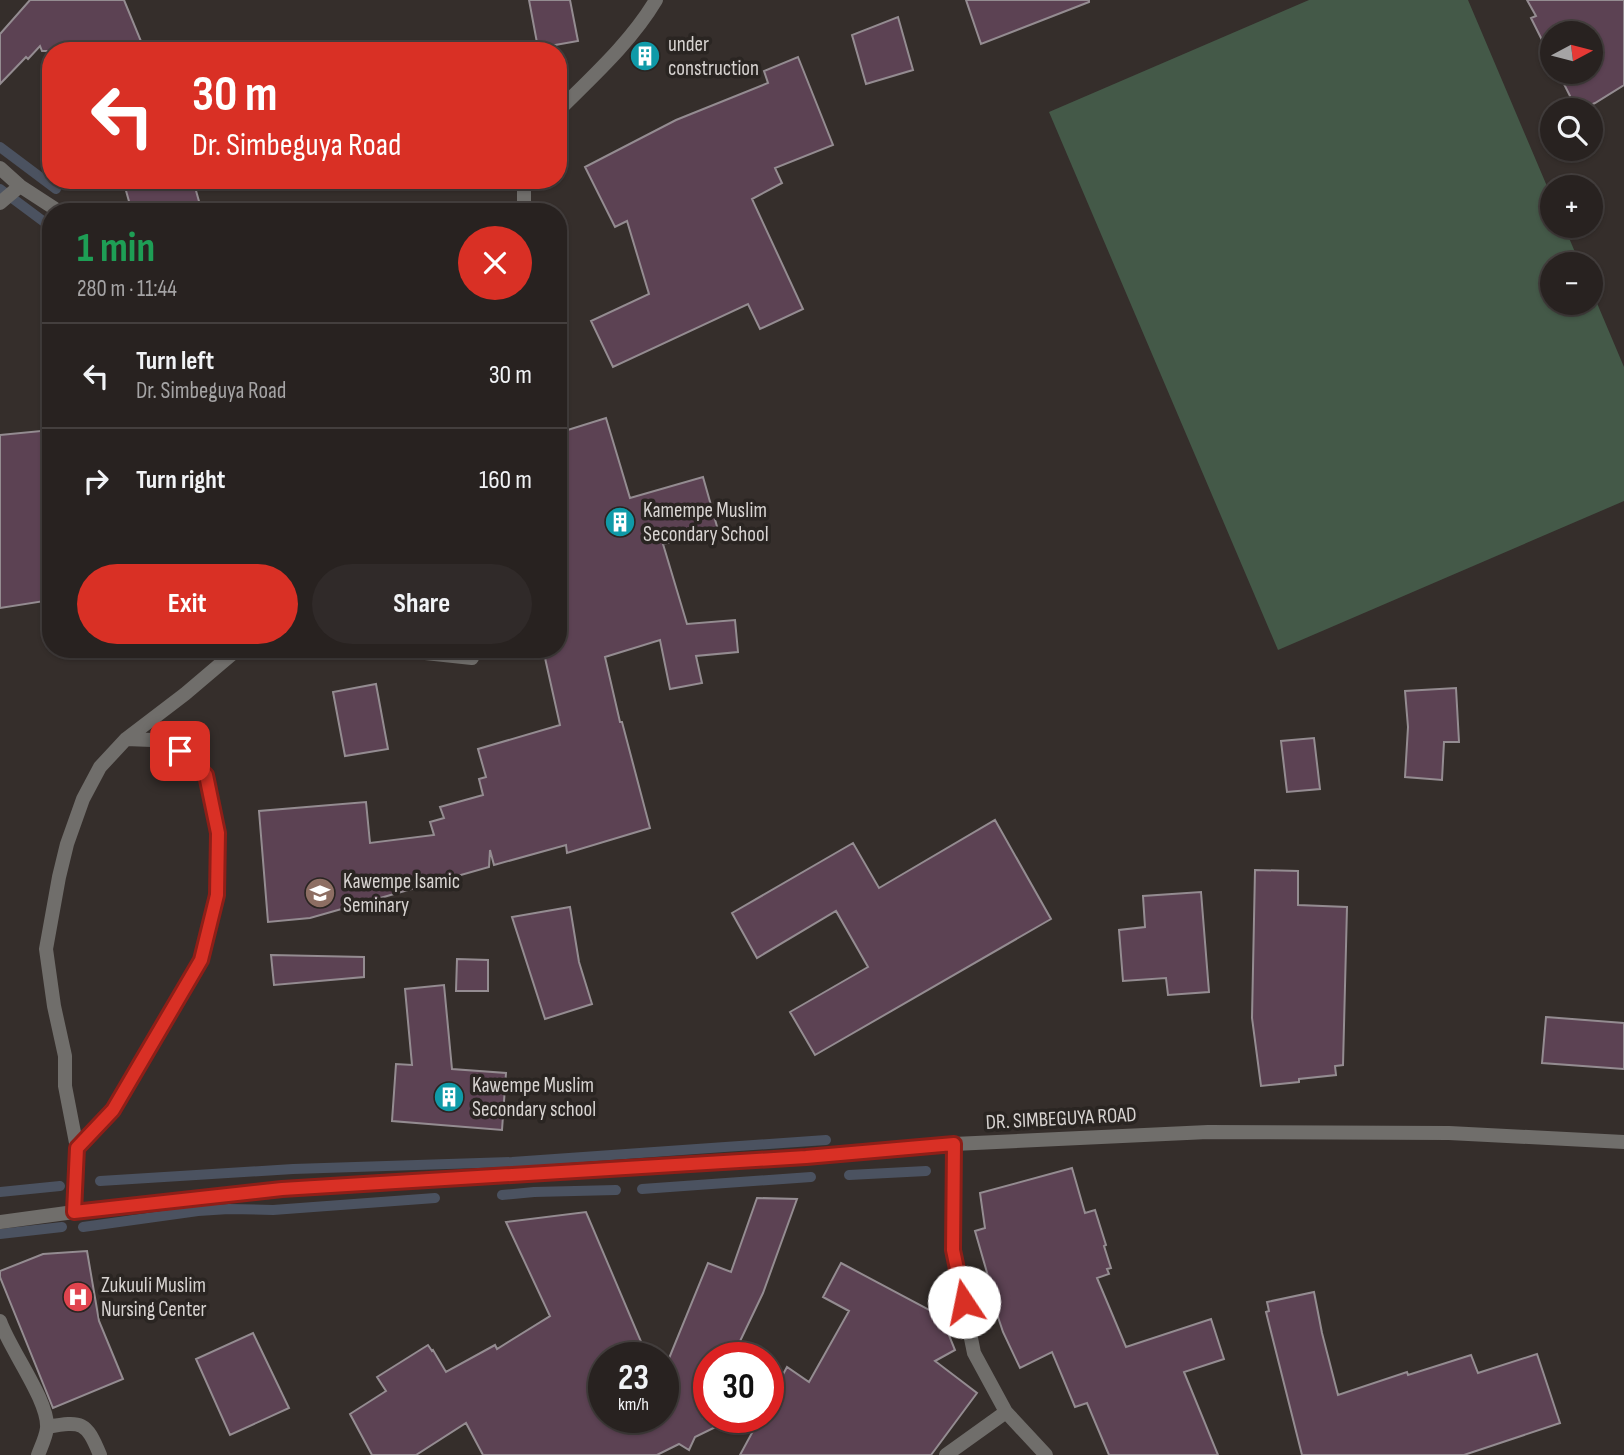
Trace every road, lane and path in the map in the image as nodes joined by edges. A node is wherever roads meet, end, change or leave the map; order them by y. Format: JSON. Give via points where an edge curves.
{"nodes":[{"id":1,"x":656,"y":0,"type":"edge"},
{"id":2,"x":567,"y":102,"type":"edge"},
{"id":3,"x":0,"y":168,"type":"edge"},
{"id":4,"x":20,"y":186,"type":"junction"},
{"id":5,"x":0,"y":203,"type":"edge"},
{"id":6,"x":46,"y":203,"type":"edge"},
{"id":7,"x":227,"y":658,"type":"edge"},
{"id":8,"x":126,"y":739,"type":"junction"},
{"id":9,"x":1624,"y":1142,"type":"edge"},
{"id":10,"x":954,"y":1144,"type":"junction"},
{"id":11,"x":77,"y":1148,"type":"junction"},
{"id":12,"x":74,"y":1212,"type":"junction"},
{"id":13,"x":0,"y":1222,"type":"edge"},
{"id":14,"x":0,"y":1321,"type":"edge"},
{"id":15,"x":1006,"y":1412,"type":"junction"},
{"id":16,"x":47,"y":1427,"type":"junction"},
{"id":17,"x":38,"y":1455,"type":"edge"},
{"id":18,"x":100,"y":1455,"type":"edge"},
{"id":19,"x":946,"y":1455,"type":"edge"},
{"id":20,"x":1046,"y":1455,"type":"edge"}],
"edges":[{"from":1,"to":2,"type":"street","via":[[615,53]]},
{"from":3,"to":4,"type":"street"},
{"from":4,"to":5,"type":"street"},
{"from":4,"to":6,"type":"street"},
{"from":7,"to":8,"type":"street"},
{"from":8,"to":11,"type":"street","via":[[100,766],[83,799],[64,855],[46,949]]},
{"from":8,"to":11,"type":"street","via":[[152,740],[180,751],[206,775],[218,833],[217,895],[201,960],[113,1110]]},
{"from":9,"to":10,"type":"street","name":"DR. SIMBEGUYA ROAD","via":[[1449,1133],[1208,1132]]},
{"from":10,"to":12,"type":"street","name":"DR. SIMBEGUYA ROAD","via":[[282,1189]]},
{"from":10,"to":15,"type":"street","via":[[953,1250],[974,1353]]},
{"from":11,"to":12,"type":"street"},
{"from":12,"to":13,"type":"street","name":"DR. SIMBEGUYA ROAD"},
{"from":14,"to":16,"type":"street","via":[[41,1402]]},
{"from":15,"to":19,"type":"street"},
{"from":15,"to":20,"type":"street"},
{"from":16,"to":17,"type":"street"},
{"from":16,"to":18,"type":"street","via":[[80,1425],[89,1430]]}]}
